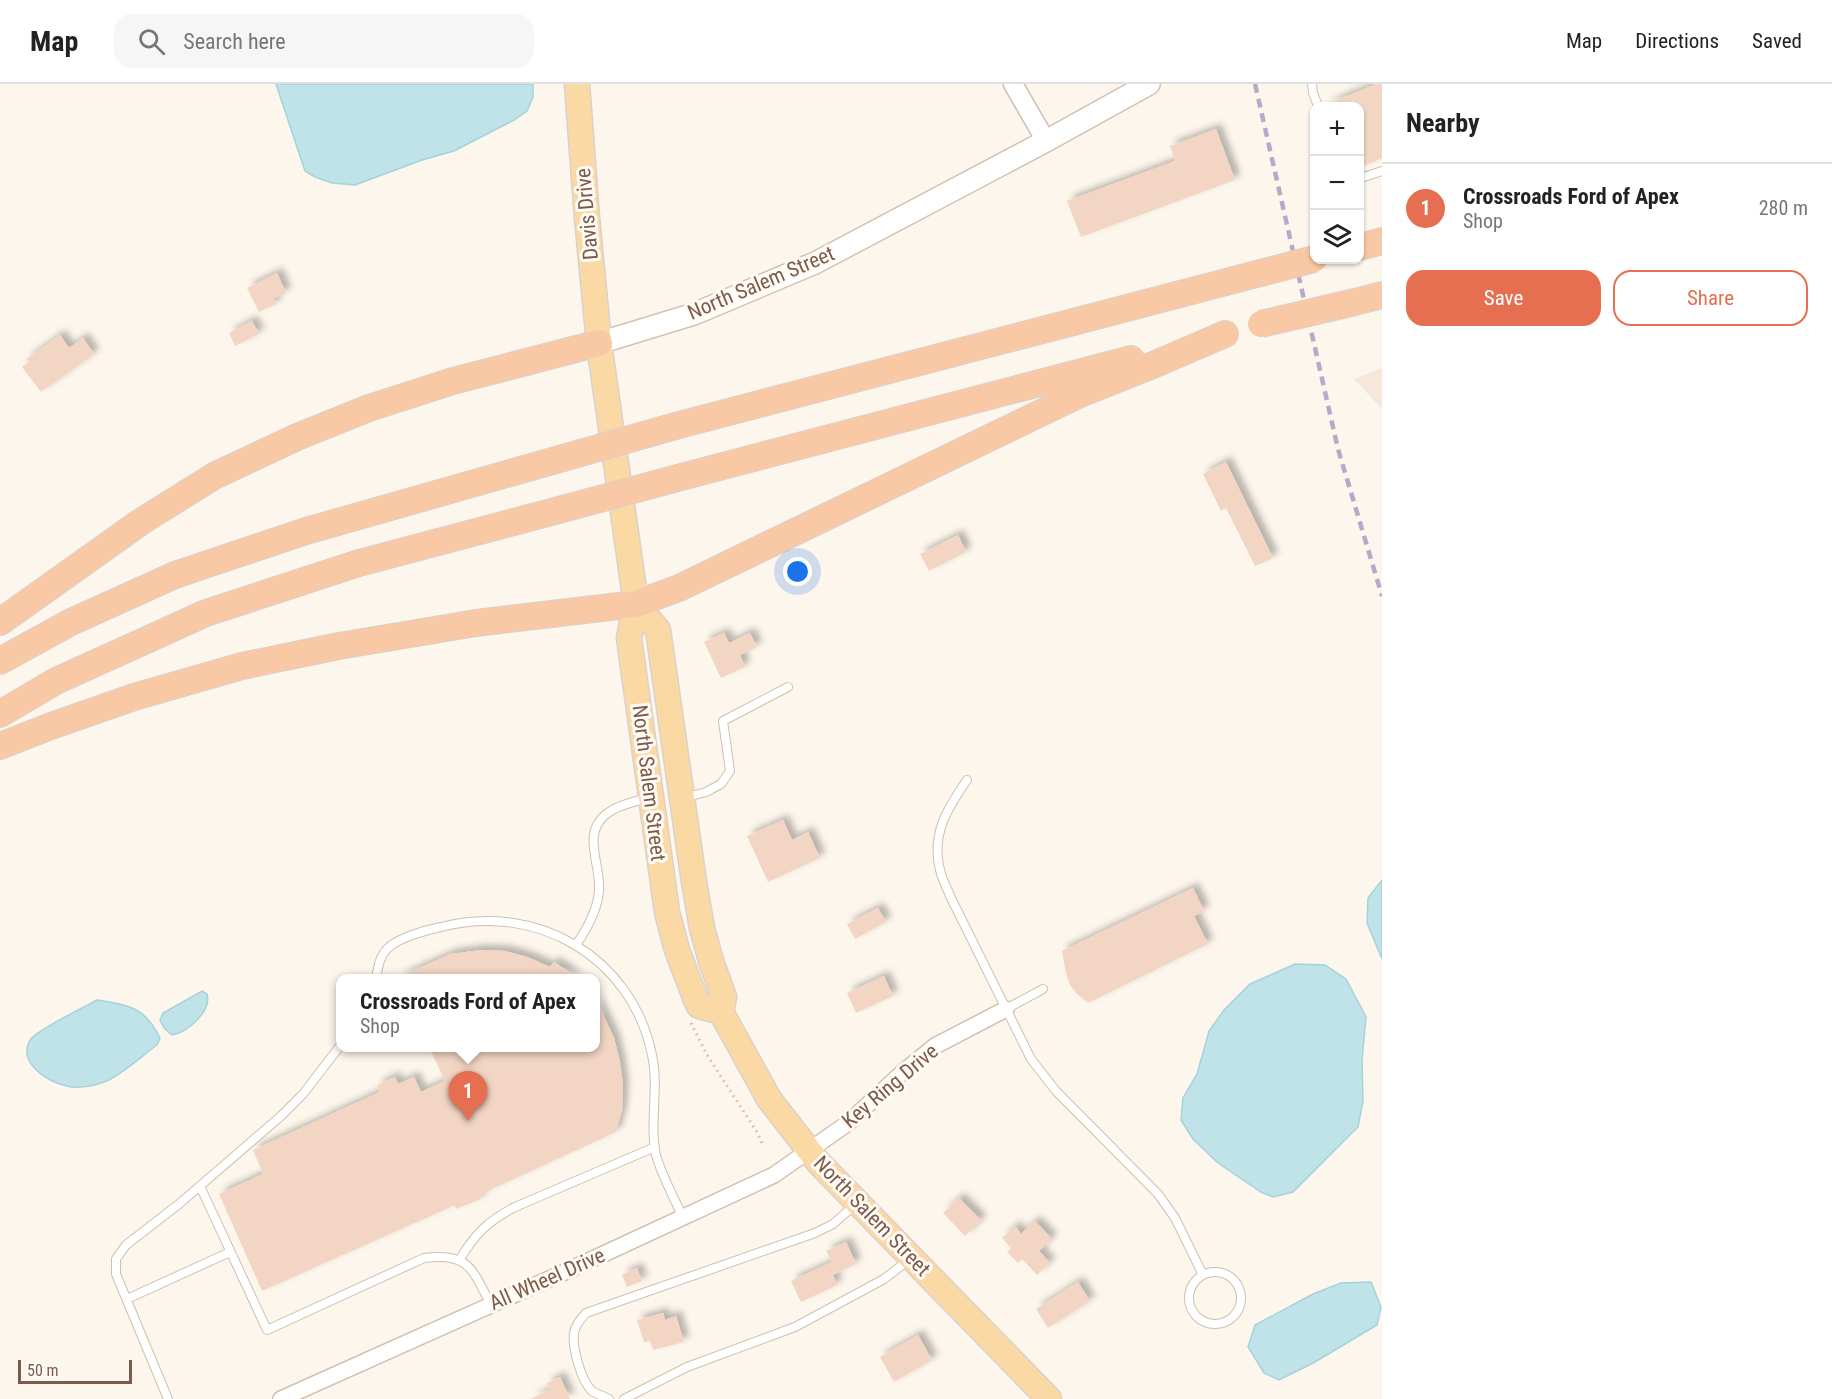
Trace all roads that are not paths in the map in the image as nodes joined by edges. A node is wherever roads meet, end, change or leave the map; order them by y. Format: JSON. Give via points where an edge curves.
{"nodes":[{"id":1,"x":577,"y":84,"type":"edge"},
{"id":2,"x":1013,"y":84,"type":"edge"},
{"id":3,"x":1149,"y":84,"type":"edge"},
{"id":4,"x":1312,"y":84,"type":"edge"},
{"id":5,"x":1316,"y":102,"type":"edge"},
{"id":6,"x":1046,"y":141,"type":"junction"},
{"id":7,"x":1382,"y":171,"type":"edge"},
{"id":8,"x":1364,"y":177,"type":"edge"},
{"id":9,"x":1382,"y":241,"type":"edge"},
{"id":10,"x":1364,"y":246,"type":"edge"},
{"id":11,"x":1310,"y":260,"type":"edge"},
{"id":12,"x":1382,"y":295,"type":"edge"},
{"id":13,"x":1225,"y":334,"type":"junction"},
{"id":14,"x":599,"y":343,"type":"junction"},
{"id":15,"x":636,"y":604,"type":"junction"},
{"id":16,"x":0,"y":622,"type":"edge"},
{"id":17,"x":0,"y":662,"type":"edge"},
{"id":18,"x":788,"y":687,"type":"dead end"},
{"id":19,"x":0,"y":714,"type":"edge"},
{"id":20,"x":0,"y":746,"type":"edge"},
{"id":21,"x":967,"y":780,"type":"dead end"},
{"id":22,"x":650,"y":797,"type":"junction"},
{"id":23,"x":682,"y":799,"type":"junction"},
{"id":24,"x":702,"y":928,"type":"junction"},
{"id":25,"x":576,"y":945,"type":"junction"},
{"id":26,"x":377,"y":974,"type":"edge"},
{"id":27,"x":1043,"y":988,"type":"dead end"},
{"id":28,"x":1006,"y":1009,"type":"junction"},
{"id":29,"x":721,"y":1012,"type":"junction"},
{"id":30,"x":336,"y":1051,"type":"edge"},
{"id":31,"x":655,"y":1147,"type":"junction"},
{"id":32,"x":810,"y":1151,"type":"junction"},
{"id":33,"x":200,"y":1186,"type":"junction"},
{"id":34,"x":857,"y":1202,"type":"junction"},
{"id":35,"x":683,"y":1218,"type":"junction"},
{"id":36,"x":230,"y":1252,"type":"junction"},
{"id":37,"x":911,"y":1258,"type":"junction"},
{"id":38,"x":459,"y":1259,"type":"junction"},
{"id":39,"x":1203,"y":1275,"type":"junction"},
{"id":40,"x":127,"y":1299,"type":"junction"},
{"id":41,"x":491,"y":1305,"type":"junction"},
{"id":42,"x":168,"y":1399,"type":"edge"},
{"id":43,"x":281,"y":1399,"type":"edge"},
{"id":44,"x":609,"y":1399,"type":"edge"},
{"id":45,"x":624,"y":1399,"type":"edge"},
{"id":46,"x":1049,"y":1399,"type":"edge"}],
"edges":[{"from":1,"to":14,"type":"main road","name":"Davis Drive"},
{"from":2,"to":6,"type":"street"},
{"from":3,"to":6,"type":"main road","name":"North Salem Street"},
{"from":4,"to":5,"type":"lane"},
{"from":6,"to":14,"type":"main road","name":"North Salem Street","via":[[815,262],[694,314]]},
{"from":7,"to":8,"type":"lane"},
{"from":9,"to":10,"type":"highway"},
{"from":11,"to":17,"type":"highway","bridge":true,"via":[[679,425],[306,531],[175,575],[71,622]]},
{"from":12,"to":13,"type":"highway","bridge":true},
{"from":13,"to":15,"type":"highway","via":[[1080,394],[679,588]]},
{"from":13,"to":19,"type":"highway","bridge":true,"via":[[359,563],[206,613],[56,681]]},
{"from":14,"to":15,"type":"main road","name":"North Salem Street"},
{"from":14,"to":16,"type":"highway","via":[[453,381],[297,437],[214,476],[142,520]]},
{"from":15,"to":20,"type":"highway","via":[[476,623],[242,666],[134,697]]},
{"from":15,"to":22,"type":"main road","name":"North Salem Street","via":[[629,638]]},
{"from":15,"to":23,"type":"main road","name":"North Salem Street","via":[[658,630]]},
{"from":18,"to":23,"type":"lane","via":[[723,721],[730,771],[721,784]]},
{"from":21,"to":28,"type":"lane","via":[[945,815],[936,850],[940,873]]},
{"from":22,"to":24,"type":"main road","via":[[667,808],[678,880]]},
{"from":22,"to":25,"type":"lane","via":[[612,809],[598,823],[593,840],[599,876],[597,904]]},
{"from":22,"to":29,"type":"main road","name":"North Salem Street","via":[[662,886],[677,950],[699,1006]]},
{"from":23,"to":24,"type":"main road","name":"North Salem Street"},
{"from":24,"to":29,"type":"main road","name":"North Salem Street","via":[[724,997]]},
{"from":25,"to":26,"type":"lane","via":[[525,924],[481,920],[454,923],[392,945],[381,958]]},
{"from":25,"to":31,"type":"lane","via":[[626,993],[647,1035],[655,1081]]},
{"from":27,"to":28,"type":"lane"},
{"from":28,"to":32,"type":"street","name":"Key Ring Drive","via":[[935,1047]]},
{"from":28,"to":39,"type":"lane","via":[[1031,1059],[1056,1091],[1165,1203]]},
{"from":29,"to":32,"type":"main road","name":"North Salem Street","via":[[769,1099]]},
{"from":30,"to":33,"type":"lane","via":[[296,1101]]},
{"from":31,"to":35,"type":"lane"},
{"from":31,"to":38,"type":"lane","via":[[497,1216],[477,1234]]},
{"from":32,"to":34,"type":"main road","name":"North Salem Street"},
{"from":32,"to":35,"type":"street","name":"All Wheel Drive","via":[[774,1175]]},
{"from":33,"to":36,"type":"lane"},
{"from":33,"to":40,"type":"lane","via":[[126,1245],[116,1259],[116,1274]]},
{"from":34,"to":37,"type":"main road","name":"North Salem Street"},
{"from":34,"to":44,"type":"lane","via":[[833,1224],[815,1233],[586,1313],[574,1331],[578,1363],[592,1391]]},
{"from":35,"to":41,"type":"street","name":"All Wheel Drive"},
{"from":36,"to":38,"type":"lane","via":[[267,1330],[424,1258]]},
{"from":36,"to":40,"type":"lane"},
{"from":37,"to":45,"type":"lane","via":[[884,1279],[804,1323],[687,1367]]},
{"from":37,"to":46,"type":"main road","name":"North Salem Street"},
{"from":38,"to":41,"type":"lane","via":[[472,1270]]},
{"from":39,"to":39,"type":"lane","via":[[1189,1294],[1191,1310],[1203,1322],[1227,1322],[1239,1309],[1240,1291],[1236,1283],[1221,1273]]},
{"from":40,"to":42,"type":"lane"},
{"from":41,"to":43,"type":"street","name":"All Wheel Drive"}]}
